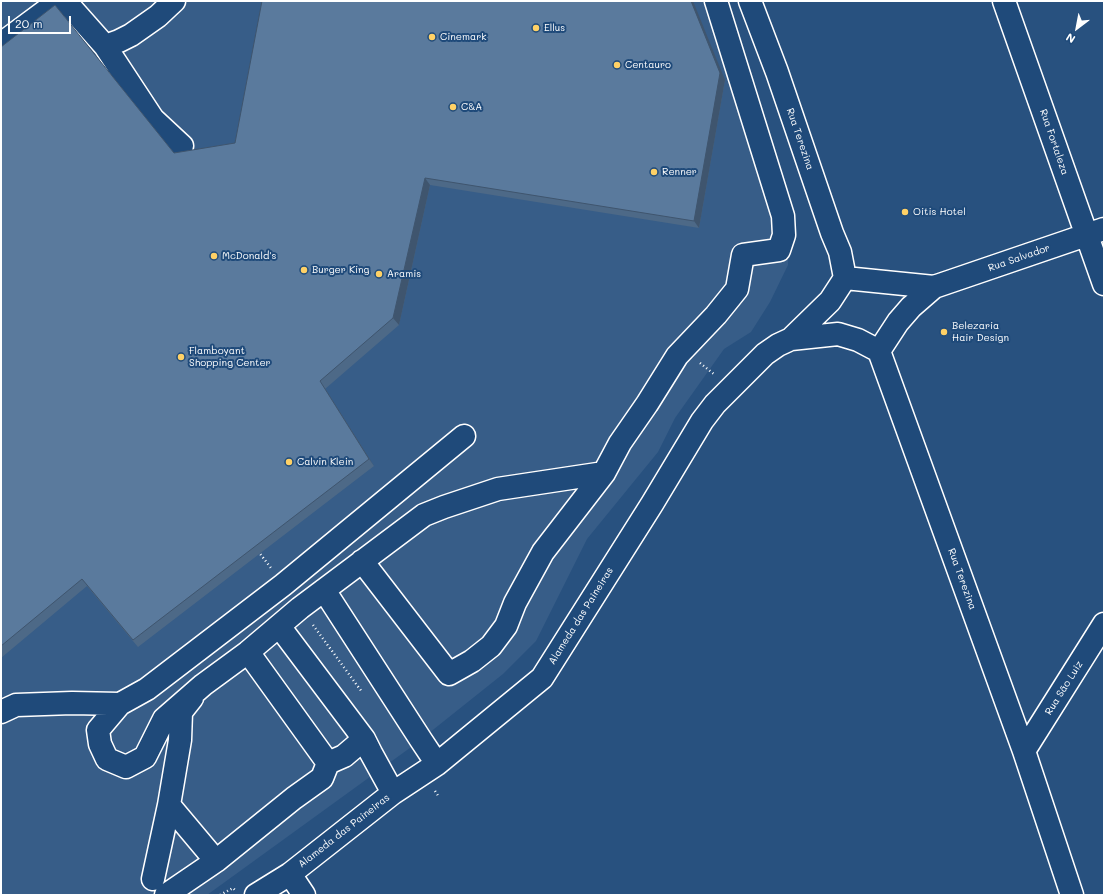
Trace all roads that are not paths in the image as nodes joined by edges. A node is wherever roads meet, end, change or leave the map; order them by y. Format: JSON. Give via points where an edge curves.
{"nodes":[{"id":1,"x":59,"y":1,"type":"edge"},
{"id":2,"x":65,"y":1,"type":"edge"},
{"id":3,"x":174,"y":1,"type":"edge"},
{"id":4,"x":716,"y":1,"type":"edge"},
{"id":5,"x":750,"y":1,"type":"edge"},
{"id":6,"x":1004,"y":1,"type":"edge"},
{"id":7,"x":1,"y":44,"type":"edge"},
{"id":8,"x":105,"y":46,"type":"junction"},
{"id":9,"x":182,"y":146,"type":"dead end"},
{"id":10,"x":1095,"y":232,"type":"edge"},
{"id":11,"x":845,"y":278,"type":"junction"},
{"id":12,"x":1104,"y":284,"type":"edge"},
{"id":13,"x":934,"y":287,"type":"junction"},
{"id":14,"x":791,"y":339,"type":"junction"},
{"id":15,"x":879,"y":351,"type":"junction"},
{"id":16,"x":464,"y":436,"type":"dead end"},
{"id":17,"x":604,"y":473,"type":"junction"},
{"id":18,"x":362,"y":561,"type":"junction"},
{"id":19,"x":324,"y":590,"type":"junction"},
{"id":20,"x":1104,"y":624,"type":"edge"},
{"id":21,"x":279,"y":626,"type":"junction"},
{"id":22,"x":248,"y":652,"type":"junction"},
{"id":23,"x":203,"y":685,"type":"junction"},
{"id":24,"x":120,"y":704,"type":"junction"},
{"id":25,"x":1,"y":712,"type":"edge"},
{"id":26,"x":364,"y":739,"type":"junction"},
{"id":27,"x":1024,"y":751,"type":"junction"},
{"id":28,"x":328,"y":763,"type":"junction"},
{"id":29,"x":430,"y":769,"type":"junction"},
{"id":30,"x":393,"y":793,"type":"junction"},
{"id":31,"x":168,"y":805,"type":"junction"},
{"id":32,"x":216,"y":861,"type":"junction"},
{"id":33,"x":290,"y":874,"type":"junction"},
{"id":34,"x":159,"y":887,"type":"edge"},
{"id":35,"x":246,"y":893,"type":"edge"},
{"id":36,"x":304,"y":895,"type":"edge"},
{"id":37,"x":1072,"y":895,"type":"edge"}],
"edges":[{"from":1,"to":7,"type":"street"},
{"from":2,"to":8,"type":"street"},
{"from":3,"to":8,"type":"street","via":[[131,35]]},
{"from":4,"to":17,"type":"street","via":[[783,216],[784,235],[779,250],[743,256],[737,289],[676,356],[620,443]]},
{"from":5,"to":11,"type":"street","name":"Rua Terezina","via":[[840,252]]},
{"from":6,"to":10,"type":"street","name":"Rua Fortaleza"},
{"from":8,"to":9,"type":"street","via":[[153,119]]},
{"from":10,"to":12,"type":"street","name":"Rua Fortaleza"},
{"from":10,"to":13,"type":"street","name":"Rua Salvador"},
{"from":11,"to":13,"type":"street","name":"Rua Salvador"},
{"from":11,"to":14,"type":"street","name":"Alameda das Paineiras","via":[[830,301]]},
{"from":13,"to":15,"type":"street","name":"Rua Salvador","via":[[906,312]]},
{"from":14,"to":15,"type":"street","via":[[838,334],[858,340]]},
{"from":14,"to":29,"type":"street","name":"Alameda das Paineiras","via":[[765,354],[714,404],[542,678]]},
{"from":15,"to":27,"type":"street","name":"Rua Terezina"},
{"from":16,"to":24,"type":"street","via":[[283,585],[147,689]]},
{"from":17,"to":18,"type":"street","via":[[498,489],[444,507],[424,515]]},
{"from":17,"to":18,"type":"street","via":[[543,552],[515,602],[506,626],[491,646],[449,674]]},
{"from":18,"to":19,"type":"street"},
{"from":19,"to":21,"type":"street"},
{"from":19,"to":29,"type":"street","via":[[421,740]]},
{"from":20,"to":27,"type":"street","name":"Rua São Luiz"},
{"from":21,"to":22,"type":"street"},
{"from":21,"to":26,"type":"street"},
{"from":22,"to":23,"type":"street"},
{"from":22,"to":28,"type":"street"},
{"from":23,"to":24,"type":"street","via":[[164,719],[144,757],[126,766],[107,759],[100,744],[98,730]]},
{"from":23,"to":31,"type":"street","via":[[181,712],[180,740]]},
{"from":24,"to":25,"type":"street","via":[[16,705]]},
{"from":26,"to":28,"type":"street","via":[[344,756]]},
{"from":26,"to":30,"type":"street"},
{"from":27,"to":37,"type":"street","name":"Rua Terezina"},
{"from":28,"to":32,"type":"street","via":[[322,778]]},
{"from":29,"to":30,"type":"street","name":"Alameda das Paineiras"},
{"from":30,"to":33,"type":"street","name":"Alameda das Paineiras"},
{"from":31,"to":32,"type":"street"},
{"from":31,"to":34,"type":"street"},
{"from":32,"to":34,"type":"street"},
{"from":33,"to":35,"type":"street","name":"Alameda das Paineiras"},
{"from":33,"to":36,"type":"street"}]}
